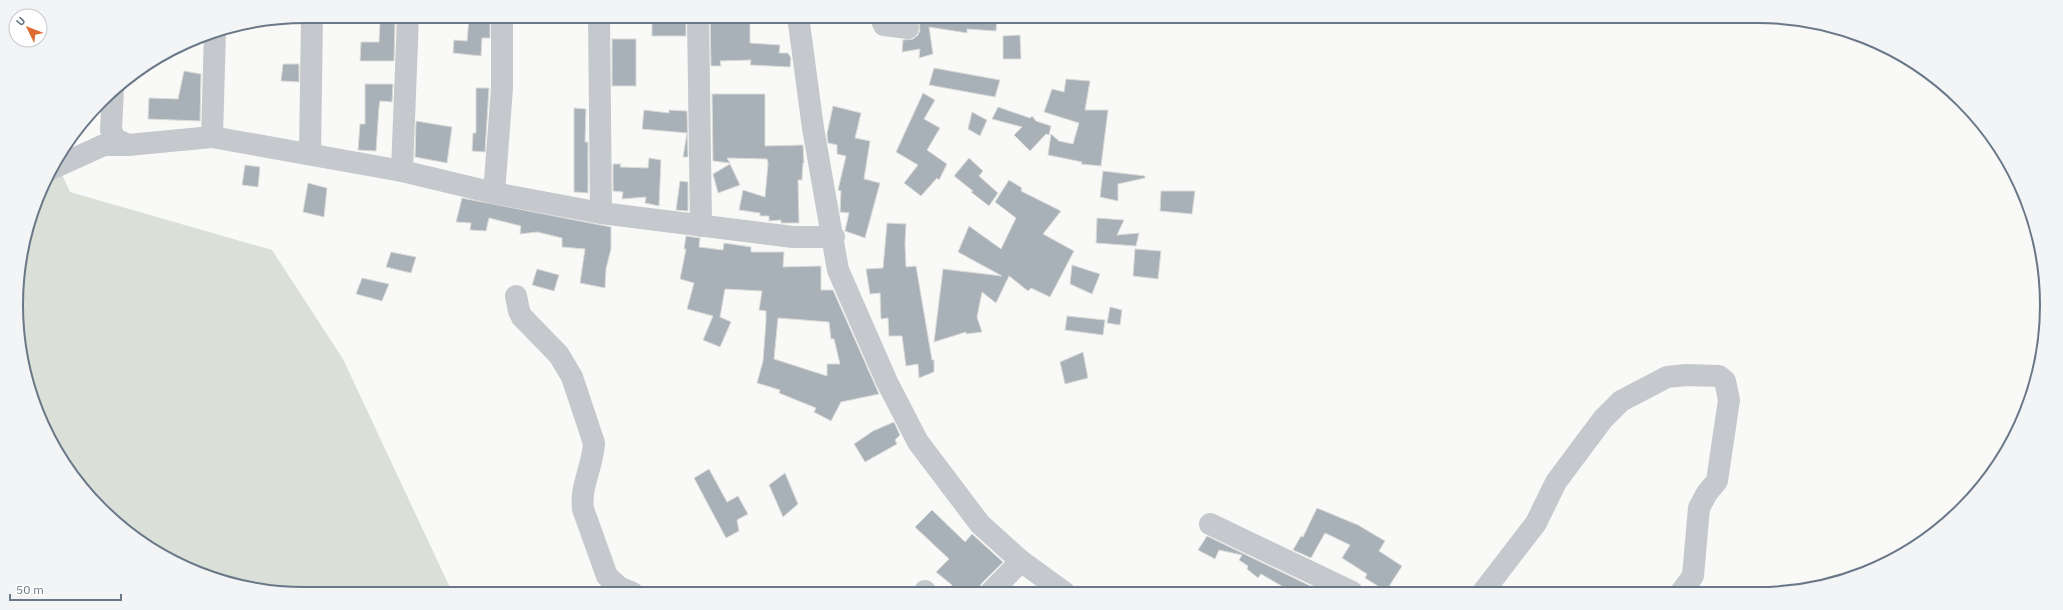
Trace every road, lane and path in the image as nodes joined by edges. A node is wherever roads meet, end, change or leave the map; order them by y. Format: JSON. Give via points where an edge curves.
{"nodes":[{"id":1,"x":312,"y":23,"type":"edge"},
{"id":2,"x":408,"y":23,"type":"edge"},
{"id":3,"x":502,"y":23,"type":"edge"},
{"id":4,"x":599,"y":23,"type":"edge"},
{"id":5,"x":698,"y":23,"type":"edge"},
{"id":6,"x":799,"y":23,"type":"edge"},
{"id":7,"x":883,"y":23,"type":"edge"},
{"id":8,"x":908,"y":28,"type":"dead end"},
{"id":9,"x":215,"y":38,"type":"edge"},
{"id":10,"x":112,"y":100,"type":"edge"},
{"id":11,"x":212,"y":137,"type":"junction"},
{"id":12,"x":128,"y":146,"type":"junction"},
{"id":13,"x":310,"y":154,"type":"junction"},
{"id":14,"x":61,"y":165,"type":"edge"},
{"id":15,"x":402,"y":171,"type":"junction"},
{"id":16,"x":494,"y":193,"type":"junction"},
{"id":17,"x":601,"y":213,"type":"junction"},
{"id":18,"x":701,"y":226,"type":"junction"},
{"id":19,"x":834,"y":237,"type":"junction"},
{"id":20,"x":516,"y":296,"type":"dead end"},
{"id":21,"x":1210,"y":524,"type":"dead end"},
{"id":22,"x":1021,"y":561,"type":"junction"},
{"id":23,"x":619,"y":587,"type":"edge"},
{"id":24,"x":996,"y":587,"type":"edge"},
{"id":25,"x":1057,"y":587,"type":"edge"},
{"id":26,"x":1342,"y":587,"type":"edge"},
{"id":27,"x":1487,"y":587,"type":"edge"},
{"id":28,"x":1685,"y":587,"type":"edge"}],
"edges":[{"from":1,"to":13,"type":"street"},
{"from":2,"to":15,"type":"street"},
{"from":3,"to":16,"type":"street","via":[[502,88]]},
{"from":4,"to":17,"type":"street"},
{"from":5,"to":18,"type":"street"},
{"from":6,"to":19,"type":"street","via":[[812,128]]},
{"from":7,"to":8,"type":"street"},
{"from":9,"to":11,"type":"street"},
{"from":10,"to":12,"type":"street","via":[[111,130],[115,139]]},
{"from":11,"to":12,"type":"street"},
{"from":11,"to":13,"type":"street"},
{"from":12,"to":14,"type":"street","via":[[104,145]]},
{"from":13,"to":15,"type":"street"},
{"from":15,"to":16,"type":"street"},
{"from":16,"to":17,"type":"street"},
{"from":17,"to":18,"type":"street"},
{"from":18,"to":19,"type":"street","via":[[793,237]]},
{"from":19,"to":22,"type":"street","via":[[838,270],[864,334],[918,442],[980,524]]},
{"from":20,"to":23,"type":"street","via":[[522,317],[559,356],[572,377],[594,443],[594,453],[583,493],[584,509],[606,576]]},
{"from":21,"to":26,"type":"street"},
{"from":22,"to":24,"type":"street"},
{"from":22,"to":25,"type":"street"},
{"from":27,"to":28,"type":"street","via":[[1536,524],[1556,482],[1603,419],[1621,401],[1667,377],[1719,376],[1724,381],[1729,400],[1717,481],[1706,492],[1699,508],[1694,576]]}]}
